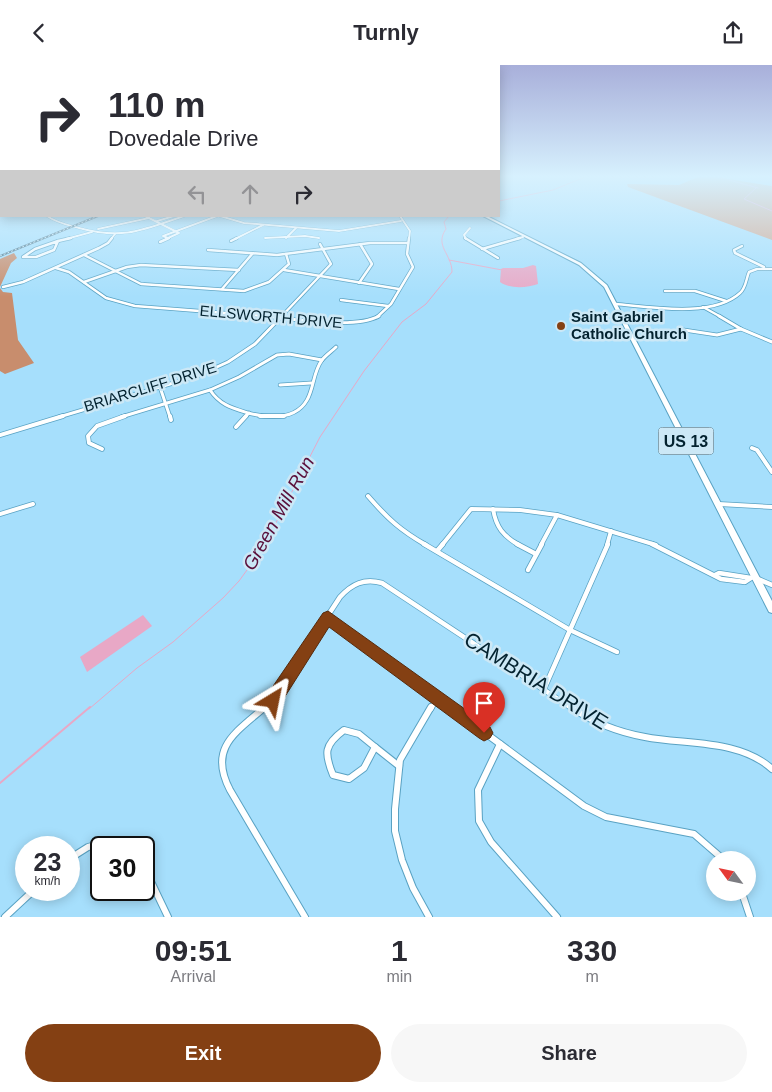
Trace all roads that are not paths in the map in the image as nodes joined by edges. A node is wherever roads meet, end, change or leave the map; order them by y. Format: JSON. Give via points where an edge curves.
{"nodes":[{"id":1,"x":48,"y":217,"type":"edge"},
{"id":2,"x":171,"y":217,"type":"edge"},
{"id":3,"x":181,"y":217,"type":"edge"},
{"id":4,"x":216,"y":217,"type":"edge"},
{"id":5,"x":221,"y":217,"type":"edge"},
{"id":6,"x":400,"y":217,"type":"edge"},
{"id":7,"x":486,"y":217,"type":"edge"},
{"id":8,"x":149,"y":218,"type":"joint"},
{"id":9,"x":157,"y":221,"type":"junction"},
{"id":10,"x":401,"y":221,"type":"junction"},
{"id":11,"x":160,"y":223,"type":"junction"},
{"id":12,"x":263,"y":225,"type":"junction"},
{"id":13,"x":296,"y":228,"type":"junction"},
{"id":14,"x":470,"y":228,"type":"dead end"},
{"id":15,"x":98,"y":229,"type":"dead end"},
{"id":16,"x":325,"y":231,"type":"junction"},
{"id":17,"x":92,"y":232,"type":"junction"},
{"id":18,"x":178,"y":232,"type":"junction"},
{"id":19,"x":115,"y":234,"type":"junction"},
{"id":20,"x":523,"y":237,"type":"junction"},
{"id":21,"x":168,"y":238,"type":"junction"},
{"id":22,"x":265,"y":238,"type":"dead end"},
{"id":23,"x":286,"y":238,"type":"junction"},
{"id":24,"x":58,"y":241,"type":"junction"},
{"id":25,"x":160,"y":241,"type":"dead end"},
{"id":26,"x":231,"y":241,"type":"dead end"},
{"id":27,"x":408,"y":243,"type":"junction"},
{"id":28,"x":320,"y":244,"type":"dead end"},
{"id":29,"x":360,"y":244,"type":"junction"},
{"id":30,"x":742,"y":246,"type":"dead end"},
{"id":31,"x":322,"y":249,"type":"junction"},
{"id":32,"x":482,"y":249,"type":"junction"},
{"id":33,"x":208,"y":250,"type":"dead end"},
{"id":34,"x":253,"y":253,"type":"junction"},
{"id":35,"x":286,"y":254,"type":"junction"},
{"id":36,"x":84,"y":255,"type":"junction"},
{"id":37,"x":498,"y":258,"type":"dead end"},
{"id":38,"x":56,"y":267,"type":"junction"},
{"id":39,"x":766,"y":268,"type":"junction"},
{"id":40,"x":772,"y":269,"type":"edge"},
{"id":41,"x":239,"y":270,"type":"junction"},
{"id":42,"x":284,"y":270,"type":"junction"},
{"id":43,"x":116,"y":271,"type":"junction"},
{"id":44,"x":321,"y":276,"type":"junction"},
{"id":45,"x":83,"y":282,"type":"junction"},
{"id":46,"x":359,"y":283,"type":"junction"},
{"id":47,"x":4,"y":287,"type":"dead end"},
{"id":48,"x":222,"y":289,"type":"junction"},
{"id":49,"x":399,"y":289,"type":"junction"},
{"id":50,"x":665,"y":291,"type":"dead end"},
{"id":51,"x":341,"y":300,"type":"dead end"},
{"id":52,"x":727,"y":301,"type":"junction"},
{"id":53,"x":616,"y":304,"type":"junction"},
{"id":54,"x":388,"y":306,"type":"junction"},
{"id":55,"x":703,"y":307,"type":"junction"},
{"id":56,"x":281,"y":318,"type":"junction"},
{"id":57,"x":741,"y":329,"type":"junction"},
{"id":58,"x":684,"y":330,"type":"dead end"},
{"id":59,"x":772,"y":342,"type":"edge"},
{"id":60,"x":336,"y":347,"type":"dead end"},
{"id":61,"x":322,"y":361,"type":"junction"},
{"id":62,"x":311,"y":383,"type":"junction"},
{"id":63,"x":280,"y":385,"type":"dead end"},
{"id":64,"x":160,"y":387,"type":"junction"},
{"id":65,"x":210,"y":390,"type":"junction"},
{"id":66,"x":166,"y":404,"type":"junction"},
{"id":67,"x":249,"y":413,"type":"junction"},
{"id":68,"x":171,"y":420,"type":"dead end"},
{"id":69,"x":236,"y":427,"type":"dead end"},
{"id":70,"x":0,"y":435,"type":"edge"},
{"id":71,"x":752,"y":448,"type":"dead end"},
{"id":72,"x":102,"y":449,"type":"dead end"},
{"id":73,"x":772,"y":472,"type":"edge"},
{"id":74,"x":368,"y":496,"type":"dead end"},
{"id":75,"x":33,"y":504,"type":"dead end"},
{"id":76,"x":719,"y":504,"type":"junction"},
{"id":77,"x":772,"y":507,"type":"edge"},
{"id":78,"x":493,"y":509,"type":"junction"},
{"id":79,"x":0,"y":514,"type":"edge"},
{"id":80,"x":557,"y":515,"type":"junction"},
{"id":81,"x":611,"y":531,"type":"junction"},
{"id":82,"x":437,"y":551,"type":"junction"},
{"id":83,"x":536,"y":554,"type":"junction"},
{"id":84,"x":528,"y":570,"type":"dead end"},
{"id":85,"x":753,"y":578,"type":"junction"},
{"id":86,"x":772,"y":585,"type":"edge"},
{"id":87,"x":772,"y":609,"type":"edge"},
{"id":88,"x":328,"y":617,"type":"junction"},
{"id":89,"x":570,"y":630,"type":"junction"},
{"id":90,"x":617,"y":652,"type":"dead end"},
{"id":91,"x":544,"y":689,"type":"junction"},
{"id":92,"x":437,"y":698,"type":"junction"},
{"id":93,"x":500,"y":744,"type":"junction"},
{"id":94,"x":375,"y":747,"type":"junction"},
{"id":95,"x":399,"y":766,"type":"junction"},
{"id":96,"x":772,"y":769,"type":"edge"},
{"id":97,"x":714,"y":851,"type":"edge"},
{"id":98,"x":155,"y":890,"type":"edge"},
{"id":99,"x":22,"y":901,"type":"edge"},
{"id":100,"x":745,"y":901,"type":"edge"},
{"id":101,"x":5,"y":917,"type":"edge"},
{"id":102,"x":168,"y":917,"type":"edge"},
{"id":103,"x":305,"y":917,"type":"edge"},
{"id":104,"x":429,"y":917,"type":"edge"},
{"id":105,"x":557,"y":917,"type":"edge"},
{"id":106,"x":750,"y":917,"type":"edge"}],
"edges":[{"from":1,"to":17,"type":"street"},
{"from":2,"to":9,"type":"street"},
{"from":3,"to":11,"type":"street"},
{"from":4,"to":18,"type":"street"},
{"from":5,"to":12,"type":"street"},
{"from":6,"to":10,"type":"street","name":"ELLSWORTH DRIVE"},
{"from":7,"to":20,"type":"main road","number":"US 13"},
{"from":8,"to":9,"type":"street"},
{"from":8,"to":15,"type":"street"},
{"from":9,"to":11,"type":"street"},
{"from":10,"to":16,"type":"street"},
{"from":10,"to":27,"type":"street","name":"ELLSWORTH DRIVE","via":[[410,231]]},
{"from":11,"to":18,"type":"street"},
{"from":11,"to":19,"type":"street"},
{"from":12,"to":13,"type":"street"},
{"from":12,"to":26,"type":"street"},
{"from":13,"to":16,"type":"street"},
{"from":13,"to":23,"type":"street"},
{"from":14,"to":32,"type":"street","via":[[464,235],[466,240]]},
{"from":16,"to":23,"type":"street","via":[[318,239]]},
{"from":17,"to":19,"type":"street"},
{"from":17,"to":24,"type":"street"},
{"from":18,"to":21,"type":"street"},
{"from":18,"to":21,"type":"street","via":[[163,235]]},
{"from":19,"to":36,"type":"street","via":[[105,245]]},
{"from":20,"to":32,"type":"street"},
{"from":20,"to":53,"type":"main road","number":"US 13","via":[[580,264],[606,286]]},
{"from":21,"to":25,"type":"street"},
{"from":22,"to":23,"type":"street"},
{"from":24,"to":24,"type":"street","via":[[27,253],[23,257],[36,257],[54,250]]},
{"from":27,"to":29,"type":"street"},
{"from":27,"to":49,"type":"street","name":"ELLSWORTH DRIVE","via":[[413,267]]},
{"from":28,"to":31,"type":"street","name":"BRIARCLIFF DRIVE"},
{"from":29,"to":31,"type":"street"},
{"from":29,"to":46,"type":"street","via":[[372,264]]},
{"from":30,"to":39,"type":"street","via":[[735,253]]},
{"from":31,"to":35,"type":"street"},
{"from":31,"to":44,"type":"street","name":"BRIARCLIFF DRIVE","via":[[331,264]]},
{"from":32,"to":37,"type":"street"},
{"from":33,"to":34,"type":"street"},
{"from":34,"to":35,"type":"street"},
{"from":34,"to":41,"type":"street"},
{"from":35,"to":42,"type":"street","via":[[289,264]]},
{"from":36,"to":38,"type":"street"},
{"from":36,"to":43,"type":"street"},
{"from":38,"to":45,"type":"street","name":"ELLSWORTH DRIVE"},
{"from":38,"to":47,"type":"street","via":[[20,284]]},
{"from":39,"to":40,"type":"street"},
{"from":39,"to":52,"type":"street","via":[[749,272],[744,288]]},
{"from":41,"to":43,"type":"street","via":[[148,265]]},
{"from":41,"to":48,"type":"street"},
{"from":42,"to":44,"type":"street"},
{"from":42,"to":48,"type":"street","via":[[259,289]]},
{"from":43,"to":45,"type":"street"},
{"from":43,"to":48,"type":"street","via":[[148,286]]},
{"from":44,"to":46,"type":"street"},
{"from":44,"to":56,"type":"street","name":"BRIARCLIFF DRIVE"},
{"from":45,"to":56,"type":"street","name":"ELLSWORTH DRIVE","via":[[106,298],[135,306]]},
{"from":46,"to":49,"type":"street"},
{"from":49,"to":54,"type":"street","name":"ELLSWORTH DRIVE"},
{"from":50,"to":52,"type":"street","via":[[695,291]]},
{"from":51,"to":54,"type":"street"},
{"from":52,"to":55,"type":"street"},
{"from":53,"to":55,"type":"street","via":[[686,309]]},
{"from":53,"to":76,"type":"main road","number":"US 13"},
{"from":54,"to":56,"type":"street","name":"ELLSWORTH DRIVE","via":[[382,314],[360,322]]},
{"from":55,"to":57,"type":"street"},
{"from":56,"to":64,"type":"street","name":"BRIARCLIFF DRIVE","via":[[255,344],[233,359]]},
{"from":57,"to":58,"type":"street","via":[[717,335]]},
{"from":57,"to":59,"type":"street"},
{"from":60,"to":61,"type":"street"},
{"from":61,"to":62,"type":"street"},
{"from":61,"to":65,"type":"street","via":[[289,354],[277,355]]},
{"from":62,"to":63,"type":"street"},
{"from":62,"to":67,"type":"street","via":[[307,400],[289,414],[274,418]]},
{"from":64,"to":66,"type":"street"},
{"from":64,"to":70,"type":"street","name":"BRIARCLIFF DRIVE"},
{"from":65,"to":66,"type":"street"},
{"from":65,"to":67,"type":"street","via":[[221,404]]},
{"from":66,"to":68,"type":"street"},
{"from":66,"to":72,"type":"street","via":[[97,426],[88,436],[89,443]]},
{"from":67,"to":69,"type":"street"},
{"from":71,"to":73,"type":"street","via":[[758,450]]},
{"from":74,"to":82,"type":"street","via":[[400,530]]},
{"from":75,"to":79,"type":"street"},
{"from":76,"to":77,"type":"street"},
{"from":76,"to":85,"type":"main road","number":"US 13"},
{"from":78,"to":80,"type":"street"},
{"from":78,"to":82,"type":"street","via":[[476,508],[467,512]]},
{"from":78,"to":83,"type":"street","via":[[494,521],[501,534]]},
{"from":80,"to":81,"type":"street"},
{"from":80,"to":83,"type":"street"},
{"from":81,"to":85,"type":"street","via":[[659,546],[721,579],[745,581]]},
{"from":81,"to":89,"type":"street","via":[[605,553]]},
{"from":82,"to":89,"type":"street"},
{"from":83,"to":84,"type":"street"},
{"from":85,"to":86,"type":"street"},
{"from":85,"to":87,"type":"main road","number":"US 13"},
{"from":88,"to":91,"type":"street","name":"CAMBRIA DRIVE","via":[[350,586],[359,581],[382,583]]},
{"from":88,"to":92,"type":"street"},
{"from":88,"to":103,"type":"street","name":"CAMBRIA DRIVE","via":[[273,701],[235,733],[224,749],[221,770]]},
{"from":89,"to":90,"type":"street"},
{"from":89,"to":91,"type":"street"},
{"from":91,"to":96,"type":"street","name":"CAMBRIA DRIVE","via":[[605,727],[624,733],[736,749],[758,758]]},
{"from":92,"to":93,"type":"street"},
{"from":92,"to":95,"type":"street"},
{"from":93,"to":97,"type":"street","via":[[584,806],[606,817],[694,834]]},
{"from":93,"to":105,"type":"street","via":[[478,790],[479,821],[491,842]]},
{"from":94,"to":94,"type":"street","via":[[364,768],[349,779],[334,775],[326,758],[330,740],[344,731],[360,734]]},
{"from":94,"to":95,"type":"street"},
{"from":95,"to":104,"type":"street","via":[[396,831],[410,881]]},
{"from":98,"to":102,"type":"street"},
{"from":99,"to":101,"type":"street"},
{"from":100,"to":106,"type":"street"}]}
